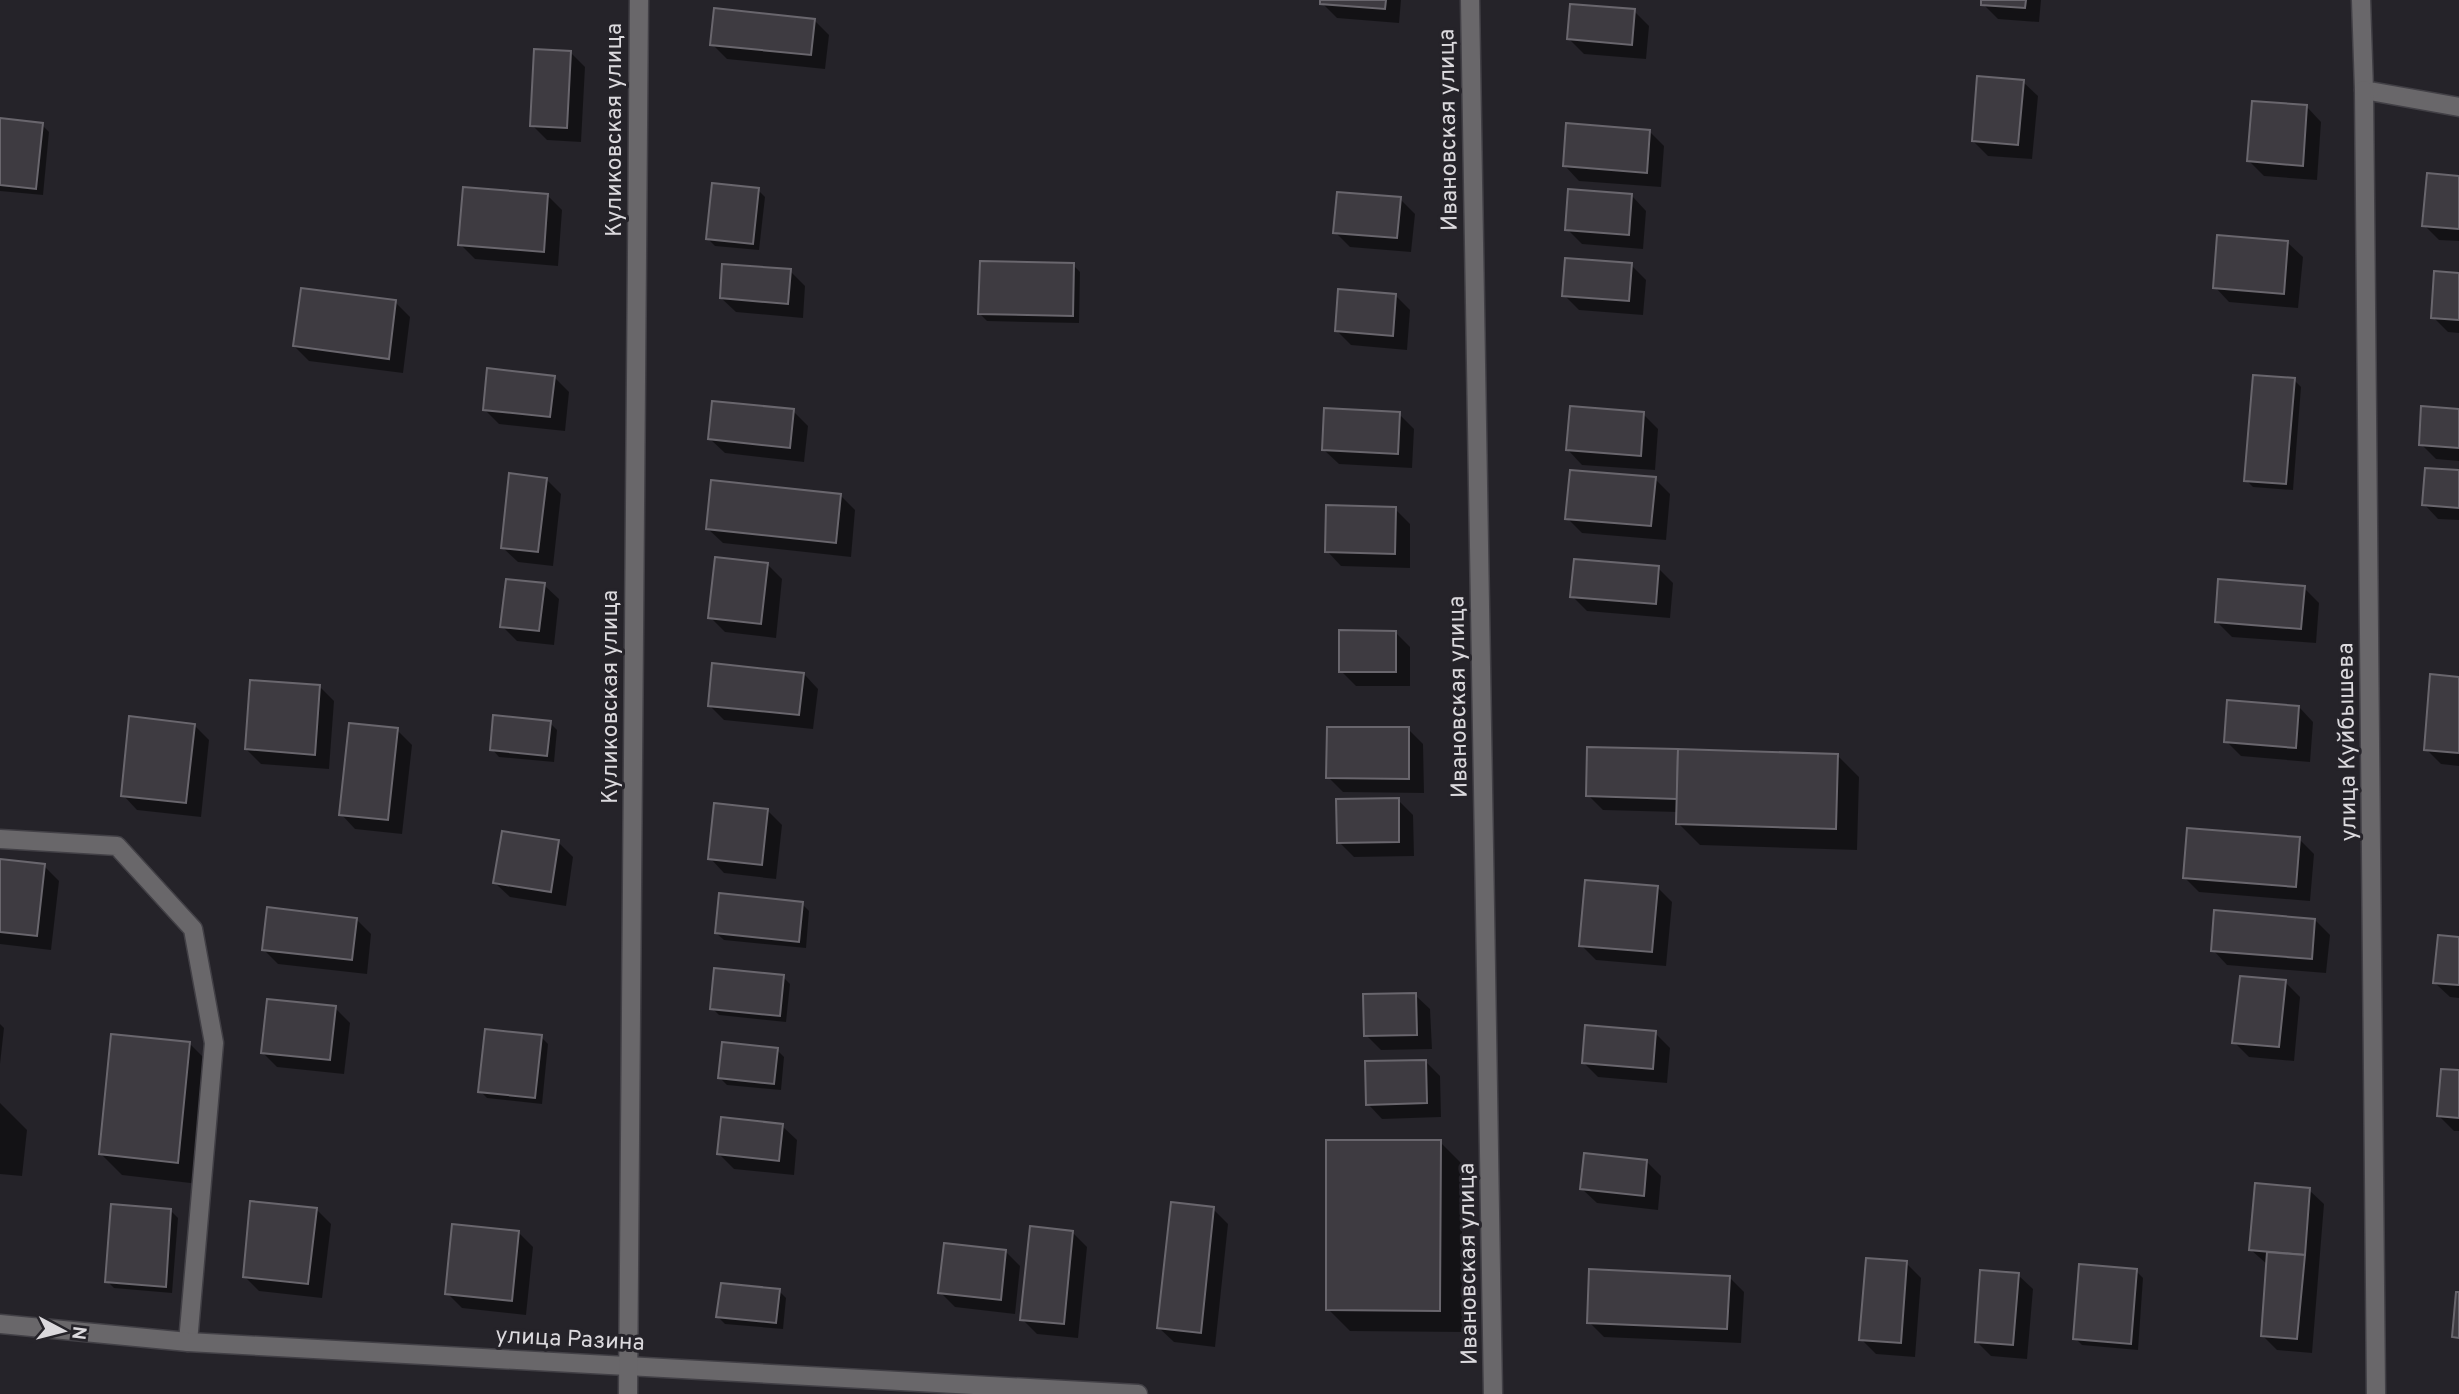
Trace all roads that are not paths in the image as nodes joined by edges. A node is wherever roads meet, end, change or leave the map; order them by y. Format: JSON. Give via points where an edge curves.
{"nodes":[{"id":1,"x":639,"y":0,"type":"edge"},
{"id":2,"x":1470,"y":0,"type":"edge"},
{"id":3,"x":2361,"y":0,"type":"edge"},
{"id":4,"x":2364,"y":90,"type":"junction"},
{"id":5,"x":2459,"y":107,"type":"edge"},
{"id":6,"x":0,"y":839,"type":"edge"},
{"id":7,"x":0,"y":1324,"type":"edge"},
{"id":8,"x":188,"y":1342,"type":"junction"},
{"id":9,"x":629,"y":1366,"type":"junction"},
{"id":10,"x":628,"y":1394,"type":"edge"},
{"id":11,"x":1138,"y":1394,"type":"edge"},
{"id":12,"x":1493,"y":1394,"type":"edge"},
{"id":13,"x":2376,"y":1394,"type":"edge"}],
"edges":[{"from":1,"to":9,"type":"street","name":"Куликовская улица"},
{"from":2,"to":12,"type":"street","name":"Ивановская улица"},
{"from":3,"to":4,"type":"street","name":"улица Куйбышева"},
{"from":4,"to":5,"type":"street"},
{"from":4,"to":13,"type":"street","name":"улица Куйбышева"},
{"from":6,"to":8,"type":"street","via":[[117,846],[193,929],[214,1043]]},
{"from":7,"to":8,"type":"street","name":"улица Разина"},
{"from":8,"to":9,"type":"street","name":"улица Разина"},
{"from":9,"to":10,"type":"street","name":"Куликовская улица"},
{"from":9,"to":11,"type":"street","name":"улица Разина"}]}
